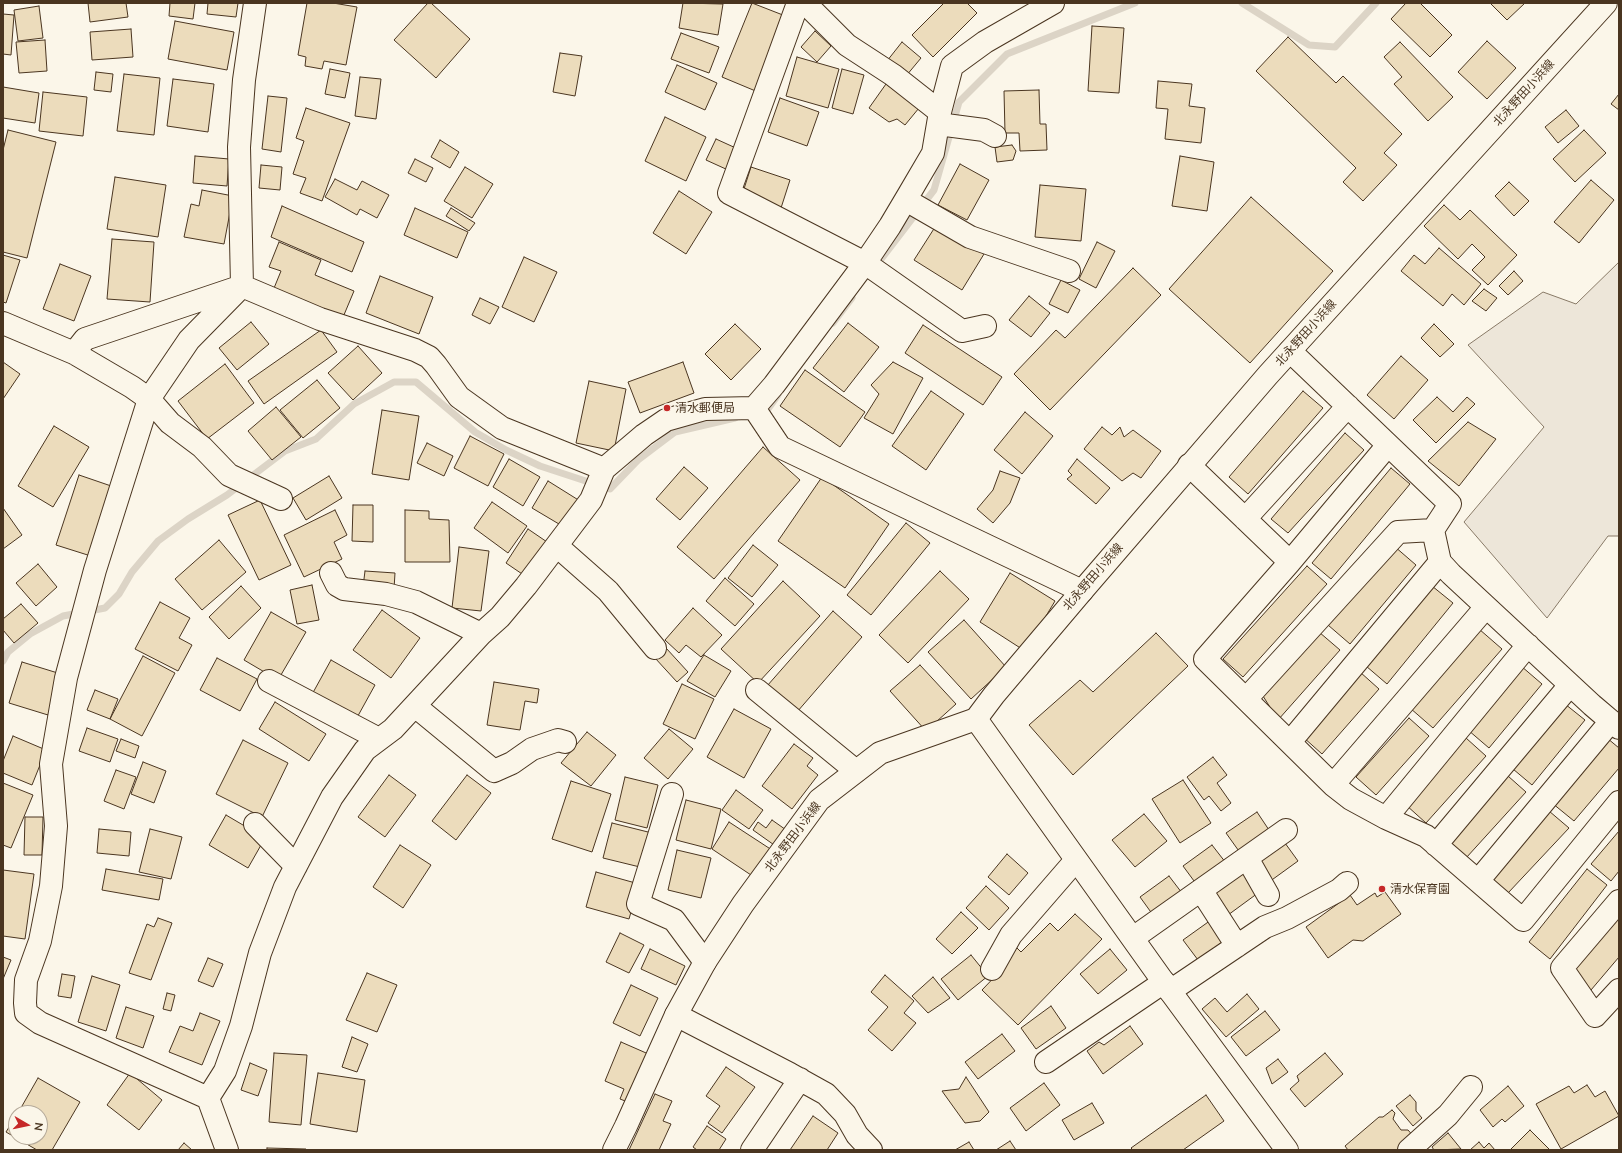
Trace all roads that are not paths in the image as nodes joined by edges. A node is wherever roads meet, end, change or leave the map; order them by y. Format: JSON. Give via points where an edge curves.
{"nodes":[{"id":1,"x":255,"y":3,"type":"edge"},
{"id":2,"x":798,"y":3,"type":"edge"},
{"id":3,"x":808,"y":3,"type":"edge"},
{"id":4,"x":1053,"y":3,"type":"edge"},
{"id":5,"x":1606,"y":3,"type":"edge"},
{"id":6,"x":939,"y":118,"type":"junction"},
{"id":7,"x":995,"y":136,"type":"dead end"},
{"id":8,"x":907,"y":200,"type":"junction"},
{"id":9,"x":865,"y":263,"type":"junction"},
{"id":10,"x":1069,"y":271,"type":"dead end"},
{"id":11,"x":242,"y":286,"type":"junction"},
{"id":12,"x":3,"y":323,"type":"edge"},
{"id":13,"x":984,"y":326,"type":"dead end"},
{"id":14,"x":1290,"y":351,"type":"junction"},
{"id":15,"x":74,"y":352,"type":"junction"},
{"id":16,"x":149,"y":399,"type":"junction"},
{"id":17,"x":1348,"y":406,"type":"junction"},
{"id":18,"x":754,"y":408,"type":"junction"},
{"id":19,"x":1388,"y":445,"type":"junction"},
{"id":20,"x":1189,"y":465,"type":"junction"},
{"id":21,"x":604,"y":469,"type":"junction"},
{"id":22,"x":282,"y":499,"type":"dead end"},
{"id":23,"x":1245,"y":519,"type":"junction"},
{"id":24,"x":1433,"y":530,"type":"junction"},
{"id":25,"x":556,"y":546,"type":"junction"},
{"id":26,"x":1290,"y":562,"type":"junction"},
{"id":27,"x":1440,"y":562,"type":"junction"},
{"id":28,"x":331,"y":573,"type":"dead end"},
{"id":29,"x":1082,"y":590,"type":"junction"},
{"id":30,"x":1486,"y":607,"type":"junction"},
{"id":31,"x":481,"y":634,"type":"junction"},
{"id":32,"x":1528,"y":645,"type":"junction"},
{"id":33,"x":655,"y":648,"type":"dead end"},
{"id":34,"x":269,"y":681,"type":"dead end"},
{"id":35,"x":1570,"y":684,"type":"junction"},
{"id":36,"x":757,"y":690,"type":"dead end"},
{"id":37,"x":1246,"y":699,"type":"junction"},
{"id":38,"x":415,"y":706,"type":"junction"},
{"id":39,"x":976,"y":719,"type":"junction"},
{"id":40,"x":1615,"y":724,"type":"edge"},
{"id":41,"x":379,"y":739,"type":"junction"},
{"id":42,"x":565,"y":742,"type":"dead end"},
{"id":43,"x":1290,"y":742,"type":"junction"},
{"id":44,"x":856,"y":771,"type":"junction"},
{"id":45,"x":1333,"y":785,"type":"junction"},
{"id":46,"x":672,"y":794,"type":"dead end"},
{"id":47,"x":1619,"y":802,"type":"edge"},
{"id":48,"x":1386,"y":818,"type":"junction"},
{"id":49,"x":255,"y":824,"type":"dead end"},
{"id":50,"x":1286,"y":830,"type":"dead end"},
{"id":51,"x":1436,"y":845,"type":"junction"},
{"id":52,"x":1247,"y":858,"type":"junction"},
{"id":53,"x":1076,"y":860,"type":"junction"},
{"id":54,"x":296,"y":866,"type":"junction"},
{"id":55,"x":1478,"y":880,"type":"junction"},
{"id":56,"x":1347,"y":882,"type":"dead end"},
{"id":57,"x":1201,"y":890,"type":"junction"},
{"id":58,"x":1268,"y":895,"type":"dead end"},
{"id":59,"x":1619,"y":901,"type":"edge"},
{"id":60,"x":1133,"y":938,"type":"junction"},
{"id":61,"x":1237,"y":946,"type":"junction"},
{"id":62,"x":705,"y":962,"type":"junction"},
{"id":63,"x":992,"y":969,"type":"dead end"},
{"id":64,"x":1167,"y":987,"type":"junction"},
{"id":65,"x":1619,"y":990,"type":"edge"},
{"id":66,"x":676,"y":1015,"type":"junction"},
{"id":67,"x":1046,"y":1062,"type":"dead end"},
{"id":68,"x":800,"y":1079,"type":"junction"},
{"id":69,"x":1471,"y":1088,"type":"dead end"},
{"id":70,"x":208,"y":1098,"type":"junction"},
{"id":71,"x":227,"y":1150,"type":"edge"},
{"id":72,"x":614,"y":1150,"type":"edge"},
{"id":73,"x":752,"y":1150,"type":"edge"},
{"id":74,"x":871,"y":1150,"type":"edge"},
{"id":75,"x":1288,"y":1150,"type":"edge"},
{"id":76,"x":1409,"y":1150,"type":"edge"}],
"edges":[{"from":1,"to":11,"type":"street","via":[[244,80],[239,147]]},
{"from":2,"to":9,"type":"street","via":[[728,192]]},
{"from":3,"to":6,"type":"street","via":[[847,45],[893,75]]},
{"from":4,"to":6,"type":"street","via":[[985,42],[952,66]]},
{"from":5,"to":14,"type":"street","name":"北永野田小浜線"},
{"from":6,"to":7,"type":"street","via":[[984,130]]},
{"from":6,"to":8,"type":"street","via":[[933,153]]},
{"from":8,"to":9,"type":"street"},
{"from":8,"to":10,"type":"street","via":[[970,237]]},
{"from":9,"to":13,"type":"street","via":[[962,331]]},
{"from":9,"to":18,"type":"street"},
{"from":11,"to":15,"type":"street","via":[[85,339]]},
{"from":11,"to":16,"type":"street","via":[[188,340]]},
{"from":11,"to":21,"type":"street","via":[[320,319],[415,350],[429,357],[459,397],[502,428]]},
{"from":12,"to":15,"type":"street"},
{"from":14,"to":17,"type":"street"},
{"from":14,"to":20,"type":"street","name":"北永野田小浜線"},
{"from":15,"to":16,"type":"street"},
{"from":16,"to":22,"type":"street","via":[[170,423],[202,447],[229,475]]},
{"from":16,"to":70,"type":"street","via":[[97,562],[66,678],[52,764],[56,826],[51,886],[40,941],[26,980],[25,1003],[26,1013],[40,1023]]},
{"from":17,"to":19,"type":"street"},
{"from":17,"to":23,"type":"street"},
{"from":18,"to":21,"type":"street","via":[[705,409],[666,420]]},
{"from":18,"to":29,"type":"street","via":[[780,447]]},
{"from":19,"to":24,"type":"street","via":[[1450,504]]},
{"from":19,"to":26,"type":"street"},
{"from":20,"to":23,"type":"street"},
{"from":20,"to":29,"type":"street","name":"北永野田小浜線"},
{"from":21,"to":25,"type":"street","via":[[591,500]]},
{"from":23,"to":26,"type":"street"},
{"from":24,"to":27,"type":"street"},
{"from":24,"to":37,"type":"street","via":[[1398,532]]},
{"from":25,"to":31,"type":"street","via":[[500,617]]},
{"from":25,"to":33,"type":"street","via":[[608,591]]},
{"from":26,"to":37,"type":"street","via":[[1205,659]]},
{"from":27,"to":30,"type":"street"},
{"from":27,"to":43,"type":"street"},
{"from":28,"to":31,"type":"street","via":[[337,585],[344,589],[386,594],[416,602]]},
{"from":29,"to":39,"type":"street","name":"北永野田小浜線"},
{"from":30,"to":32,"type":"street"},
{"from":30,"to":45,"type":"street"},
{"from":31,"to":38,"type":"street"},
{"from":32,"to":35,"type":"street"},
{"from":32,"to":48,"type":"street"},
{"from":34,"to":41,"type":"street"},
{"from":35,"to":40,"type":"street"},
{"from":35,"to":51,"type":"street"},
{"from":36,"to":44,"type":"street"},
{"from":37,"to":43,"type":"street"},
{"from":38,"to":41,"type":"street","via":[[393,729]]},
{"from":38,"to":42,"type":"street","via":[[494,771],[512,764],[532,749],[558,740]]},
{"from":39,"to":44,"type":"street","name":"北永野田小浜線","via":[[880,753]]},
{"from":39,"to":53,"type":"street"},
{"from":40,"to":55,"type":"street"},
{"from":41,"to":54,"type":"street","via":[[365,750],[332,797]]},
{"from":43,"to":45,"type":"street"},
{"from":44,"to":62,"type":"street","name":"北永野田小浜線","via":[[819,800],[743,904]]},
{"from":45,"to":48,"type":"street","via":[[1351,799]]},
{"from":46,"to":62,"type":"street","via":[[638,904],[674,920]]},
{"from":47,"to":55,"type":"street","via":[[1523,920]]},
{"from":48,"to":51,"type":"street","via":[[1426,836]]},
{"from":49,"to":54,"type":"street"},
{"from":50,"to":52,"type":"street"},
{"from":51,"to":55,"type":"street"},
{"from":52,"to":57,"type":"street"},
{"from":52,"to":58,"type":"street"},
{"from":53,"to":60,"type":"street"},
{"from":53,"to":63,"type":"street","via":[[1011,935]]},
{"from":54,"to":70,"type":"street","via":[[285,887],[260,953],[241,1026],[225,1071]]},
{"from":56,"to":61,"type":"street","via":[[1339,890],[1265,927]]},
{"from":57,"to":60,"type":"street"},
{"from":57,"to":61,"type":"street"},
{"from":59,"to":65,"type":"street","via":[[1562,968],[1595,1016]]},
{"from":60,"to":64,"type":"street"},
{"from":61,"to":64,"type":"street"},
{"from":62,"to":66,"type":"street","name":"北永野田小浜線"},
{"from":64,"to":67,"type":"street"},
{"from":64,"to":75,"type":"street"},
{"from":66,"to":68,"type":"street"},
{"from":66,"to":72,"type":"street","name":"北永野田小浜線"},
{"from":68,"to":73,"type":"street"},
{"from":68,"to":74,"type":"street","via":[[826,1094],[845,1114]]},
{"from":69,"to":76,"type":"street","via":[[1448,1115]]},
{"from":70,"to":71,"type":"street"}]}
